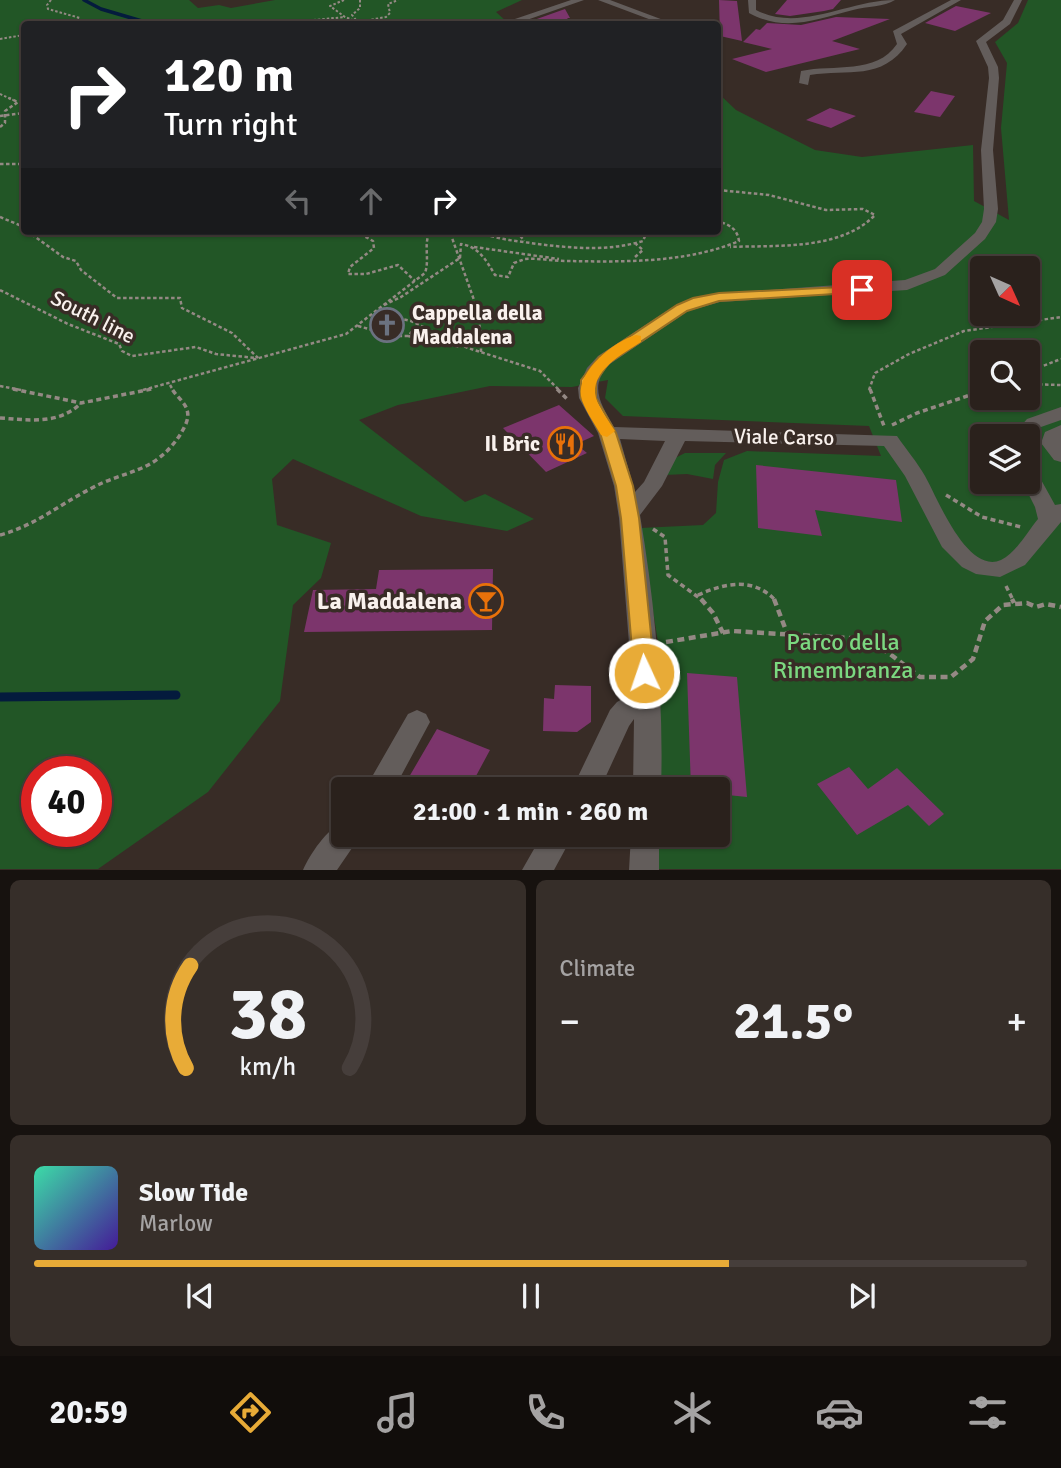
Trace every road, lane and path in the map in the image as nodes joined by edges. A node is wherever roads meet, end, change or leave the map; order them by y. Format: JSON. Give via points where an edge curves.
{"nodes":[{"id":1,"x":51,"y":0,"type":"edge"},
{"id":2,"x":344,"y":0,"type":"edge"},
{"id":3,"x":360,"y":0,"type":"edge"},
{"id":4,"x":398,"y":0,"type":"edge"},
{"id":5,"x":580,"y":0,"type":"edge"},
{"id":6,"x":602,"y":0,"type":"edge"},
{"id":7,"x":752,"y":0,"type":"edge"},
{"id":8,"x":891,"y":0,"type":"edge"},
{"id":9,"x":957,"y":0,"type":"edge"},
{"id":10,"x":1018,"y":0,"type":"edge"},
{"id":11,"x":345,"y":17,"type":"junction"},
{"id":12,"x":76,"y":21,"type":"edge"},
{"id":13,"x":304,"y":21,"type":"edge"},
{"id":14,"x":354,"y":21,"type":"edge"},
{"id":15,"x":357,"y":21,"type":"edge"},
{"id":16,"x":371,"y":21,"type":"edge"},
{"id":17,"x":514,"y":21,"type":"edge"},
{"id":18,"x":660,"y":21,"type":"edge"},
{"id":19,"x":21,"y":36,"type":"edge"},
{"id":20,"x":0,"y":39,"type":"edge"},
{"id":21,"x":804,"y":83,"type":"dead end"},
{"id":22,"x":0,"y":93,"type":"edge"},
{"id":23,"x":21,"y":114,"type":"edge"},
{"id":24,"x":0,"y":116,"type":"edge"},
{"id":25,"x":6,"y":116,"type":"junction"},
{"id":26,"x":0,"y":127,"type":"edge"},
{"id":27,"x":0,"y":164,"type":"edge"},
{"id":28,"x":21,"y":164,"type":"edge"},
{"id":29,"x":721,"y":190,"type":"edge"},
{"id":30,"x":0,"y":217,"type":"edge"},
{"id":31,"x":721,"y":222,"type":"edge"},
{"id":32,"x":21,"y":227,"type":"edge"},
{"id":33,"x":32,"y":235,"type":"edge"},
{"id":34,"x":359,"y":235,"type":"edge"},
{"id":35,"x":429,"y":235,"type":"edge"},
{"id":36,"x":452,"y":235,"type":"edge"},
{"id":37,"x":487,"y":235,"type":"edge"},
{"id":38,"x":522,"y":235,"type":"edge"},
{"id":39,"x":644,"y":235,"type":"edge"},
{"id":40,"x":524,"y":241,"type":"junction"},
{"id":41,"x":636,"y":244,"type":"junction"},
{"id":42,"x":471,"y":247,"type":"junction"},
{"id":43,"x":728,"y":247,"type":"junction"},
{"id":44,"x":460,"y":258,"type":"junction"},
{"id":45,"x":633,"y":258,"type":"junction"},
{"id":46,"x":573,"y":261,"type":"junction"},
{"id":47,"x":415,"y":281,"type":"junction"},
{"id":48,"x":0,"y":290,"type":"edge"},
{"id":49,"x":380,"y":307,"type":"junction"},
{"id":50,"x":373,"y":312,"type":"junction"},
{"id":51,"x":1061,"y":317,"type":"edge"},
{"id":52,"x":418,"y":325,"type":"junction"},
{"id":53,"x":358,"y":326,"type":"junction"},
{"id":54,"x":408,"y":336,"type":"junction"},
{"id":55,"x":468,"y":348,"type":"junction"},
{"id":56,"x":481,"y":352,"type":"junction"},
{"id":57,"x":258,"y":358,"type":"junction"},
{"id":58,"x":1061,"y":359,"type":"edge"},
{"id":59,"x":1040,"y":367,"type":"edge"},
{"id":60,"x":1040,"y":384,"type":"edge"},
{"id":61,"x":170,"y":385,"type":"junction"},
{"id":62,"x":1061,"y":385,"type":"edge"},
{"id":63,"x":0,"y":386,"type":"edge"},
{"id":64,"x":970,"y":394,"type":"edge"},
{"id":65,"x":81,"y":402,"type":"junction"},
{"id":66,"x":570,"y":403,"type":"dead end"},
{"id":67,"x":1061,"y":413,"type":"edge"},
{"id":68,"x":0,"y":418,"type":"edge"},
{"id":69,"x":1033,"y":424,"type":"edge"},
{"id":70,"x":1061,"y":431,"type":"edge"},
{"id":71,"x":608,"y":433,"type":"junction"},
{"id":72,"x":678,"y":435,"type":"junction"},
{"id":73,"x":888,"y":435,"type":"junction"},
{"id":74,"x":1061,"y":455,"type":"edge"},
{"id":75,"x":938,"y":489,"type":"dead end"},
{"id":76,"x":1039,"y":494,"type":"edge"},
{"id":77,"x":629,"y":514,"type":"junction"},
{"id":78,"x":1050,"y":520,"type":"edge"},
{"id":79,"x":0,"y":535,"type":"edge"},
{"id":80,"x":665,"y":537,"type":"dead end"},
{"id":81,"x":656,"y":571,"type":"dead end"},
{"id":82,"x":668,"y":575,"type":"junction"},
{"id":83,"x":698,"y":595,"type":"junction"},
{"id":84,"x":1061,"y":607,"type":"edge"},
{"id":85,"x":723,"y":632,"type":"junction"},
{"id":86,"x":787,"y":633,"type":"junction"},
{"id":87,"x":643,"y":646,"type":"junction"},
{"id":88,"x":645,"y":699,"type":"junction"},
{"id":89,"x":417,"y":722,"type":"dead end"},
{"id":90,"x":386,"y":777,"type":"edge"},
{"id":91,"x":592,"y":777,"type":"edge"},
{"id":92,"x":648,"y":777,"type":"edge"},
{"id":93,"x":336,"y":847,"type":"edge"},
{"id":94,"x":551,"y":847,"type":"edge"},
{"id":95,"x":645,"y":847,"type":"edge"},
{"id":96,"x":318,"y":870,"type":"edge"},
{"id":97,"x":537,"y":870,"type":"edge"},
{"id":98,"x":644,"y":870,"type":"edge"}],
"edges":[{"from":1,"to":12,"type":"path","via":[[48,9],[80,18]]},
{"from":2,"to":11,"type":"path","via":[[330,6]]},
{"from":3,"to":15,"type":"path","via":[[360,8],[352,15]]},
{"from":4,"to":16,"type":"path","via":[[388,4],[386,17]]},
{"from":5,"to":17,"type":"street"},
{"from":6,"to":18,"type":"street"},
{"from":7,"to":8,"type":"street","via":[[752,11],[765,20],[801,23]]},
{"from":9,"to":21,"type":"street","via":[[896,33],[902,44],[897,55],[871,68],[805,73]]},
{"from":10,"to":71,"type":"street","via":[[1007,22],[981,41],[994,78],[987,150],[992,209],[979,236],[940,272],[907,285],[719,297],[682,308],[596,368],[589,380],[588,398]]},
{"from":11,"to":13,"type":"path"},
{"from":11,"to":14,"type":"path"},
{"from":19,"to":20,"type":"path"},
{"from":22,"to":25,"type":"path","via":[[18,102],[5,111]]},
{"from":23,"to":25,"type":"path"},
{"from":24,"to":25,"type":"path"},
{"from":25,"to":26,"type":"path"},
{"from":27,"to":28,"type":"path"},
{"from":29,"to":43,"type":"path","via":[[769,195],[826,210],[863,209],[875,215],[858,229],[818,242]]},
{"from":30,"to":32,"type":"path"},
{"from":31,"to":43,"type":"path","via":[[738,233],[739,241]]},
{"from":33,"to":57,"type":"path","via":[[76,261],[117,298],[180,298],[182,308],[232,332]]},
{"from":34,"to":47,"type":"path","via":[[373,241],[374,248],[350,267],[348,274],[398,265]]},
{"from":35,"to":47,"type":"path","via":[[428,267]]},
{"from":36,"to":44,"type":"path"},
{"from":37,"to":40,"type":"path"},
{"from":38,"to":40,"type":"path"},
{"from":39,"to":41,"type":"path"},
{"from":40,"to":41,"type":"path"},
{"from":41,"to":45,"type":"path","via":[[643,250]]},
{"from":42,"to":44,"type":"path","via":[[461,244]]},
{"from":42,"to":46,"type":"path"},
{"from":42,"to":46,"type":"path","via":[[502,277],[508,277],[511,264],[517,261]]},
{"from":43,"to":45,"type":"path"},
{"from":44,"to":49,"type":"path"},
{"from":44,"to":56,"type":"path","via":[[483,338]]},
{"from":45,"to":46,"type":"path"},
{"from":47,"to":49,"type":"path"},
{"from":48,"to":57,"type":"path","name":"South line","via":[[77,328],[104,336],[132,356],[196,347]]},
{"from":49,"to":50,"type":"path"},
{"from":50,"to":52,"type":"path"},
{"from":50,"to":53,"type":"path"},
{"from":51,"to":73,"type":"path","via":[[964,331],[875,373],[869,391]]},
{"from":52,"to":54,"type":"path"},
{"from":52,"to":55,"type":"path"},
{"from":53,"to":54,"type":"path"},
{"from":53,"to":57,"type":"path","via":[[346,334]]},
{"from":54,"to":55,"type":"path"},
{"from":55,"to":56,"type":"path"},
{"from":56,"to":66,"type":"path","via":[[540,371]]},
{"from":57,"to":61,"type":"path"},
{"from":58,"to":59,"type":"path"},
{"from":60,"to":62,"type":"path"},
{"from":61,"to":65,"type":"path"},
{"from":61,"to":79,"type":"path","via":[[187,408],[188,418],[161,456],[131,475],[106,481],[46,519]]},
{"from":63,"to":65,"type":"path"},
{"from":64,"to":73,"type":"path","via":[[900,420]]},
{"from":65,"to":68,"type":"path","via":[[66,416]]},
{"from":67,"to":69,"type":"street"},
{"from":70,"to":74,"type":"street","via":[[1052,436],[1051,443]]},
{"from":71,"to":72,"type":"street","name":"Viale Carso"},
{"from":71,"to":77,"type":"street"},
{"from":72,"to":73,"type":"street","name":"Viale Carso"},
{"from":72,"to":77,"type":"street","via":[[652,485]]},
{"from":73,"to":78,"type":"street","via":[[916,477],[945,539],[970,563],[989,570],[1007,567],[1024,555]]},
{"from":75,"to":78,"type":"path","via":[[985,519],[1007,526]]},
{"from":76,"to":78,"type":"street"},
{"from":77,"to":87,"type":"street"},
{"from":80,"to":82,"type":"path"},
{"from":81,"to":82,"type":"path"},
{"from":82,"to":83,"type":"path"},
{"from":83,"to":85,"type":"path","via":[[715,612]]},
{"from":83,"to":86,"type":"path","via":[[735,582],[756,587],[775,600]]},
{"from":84,"to":86,"type":"path","via":[[1003,605],[985,621],[973,659],[951,677],[920,677],[864,639]]},
{"from":85,"to":86,"type":"path"},
{"from":85,"to":87,"type":"path"},
{"from":87,"to":88,"type":"street"},
{"from":88,"to":91,"type":"street","via":[[620,718]]},
{"from":88,"to":92,"type":"street"},
{"from":89,"to":90,"type":"street"},
{"from":93,"to":96,"type":"street"},
{"from":94,"to":97,"type":"street"},
{"from":95,"to":98,"type":"street"}]}
